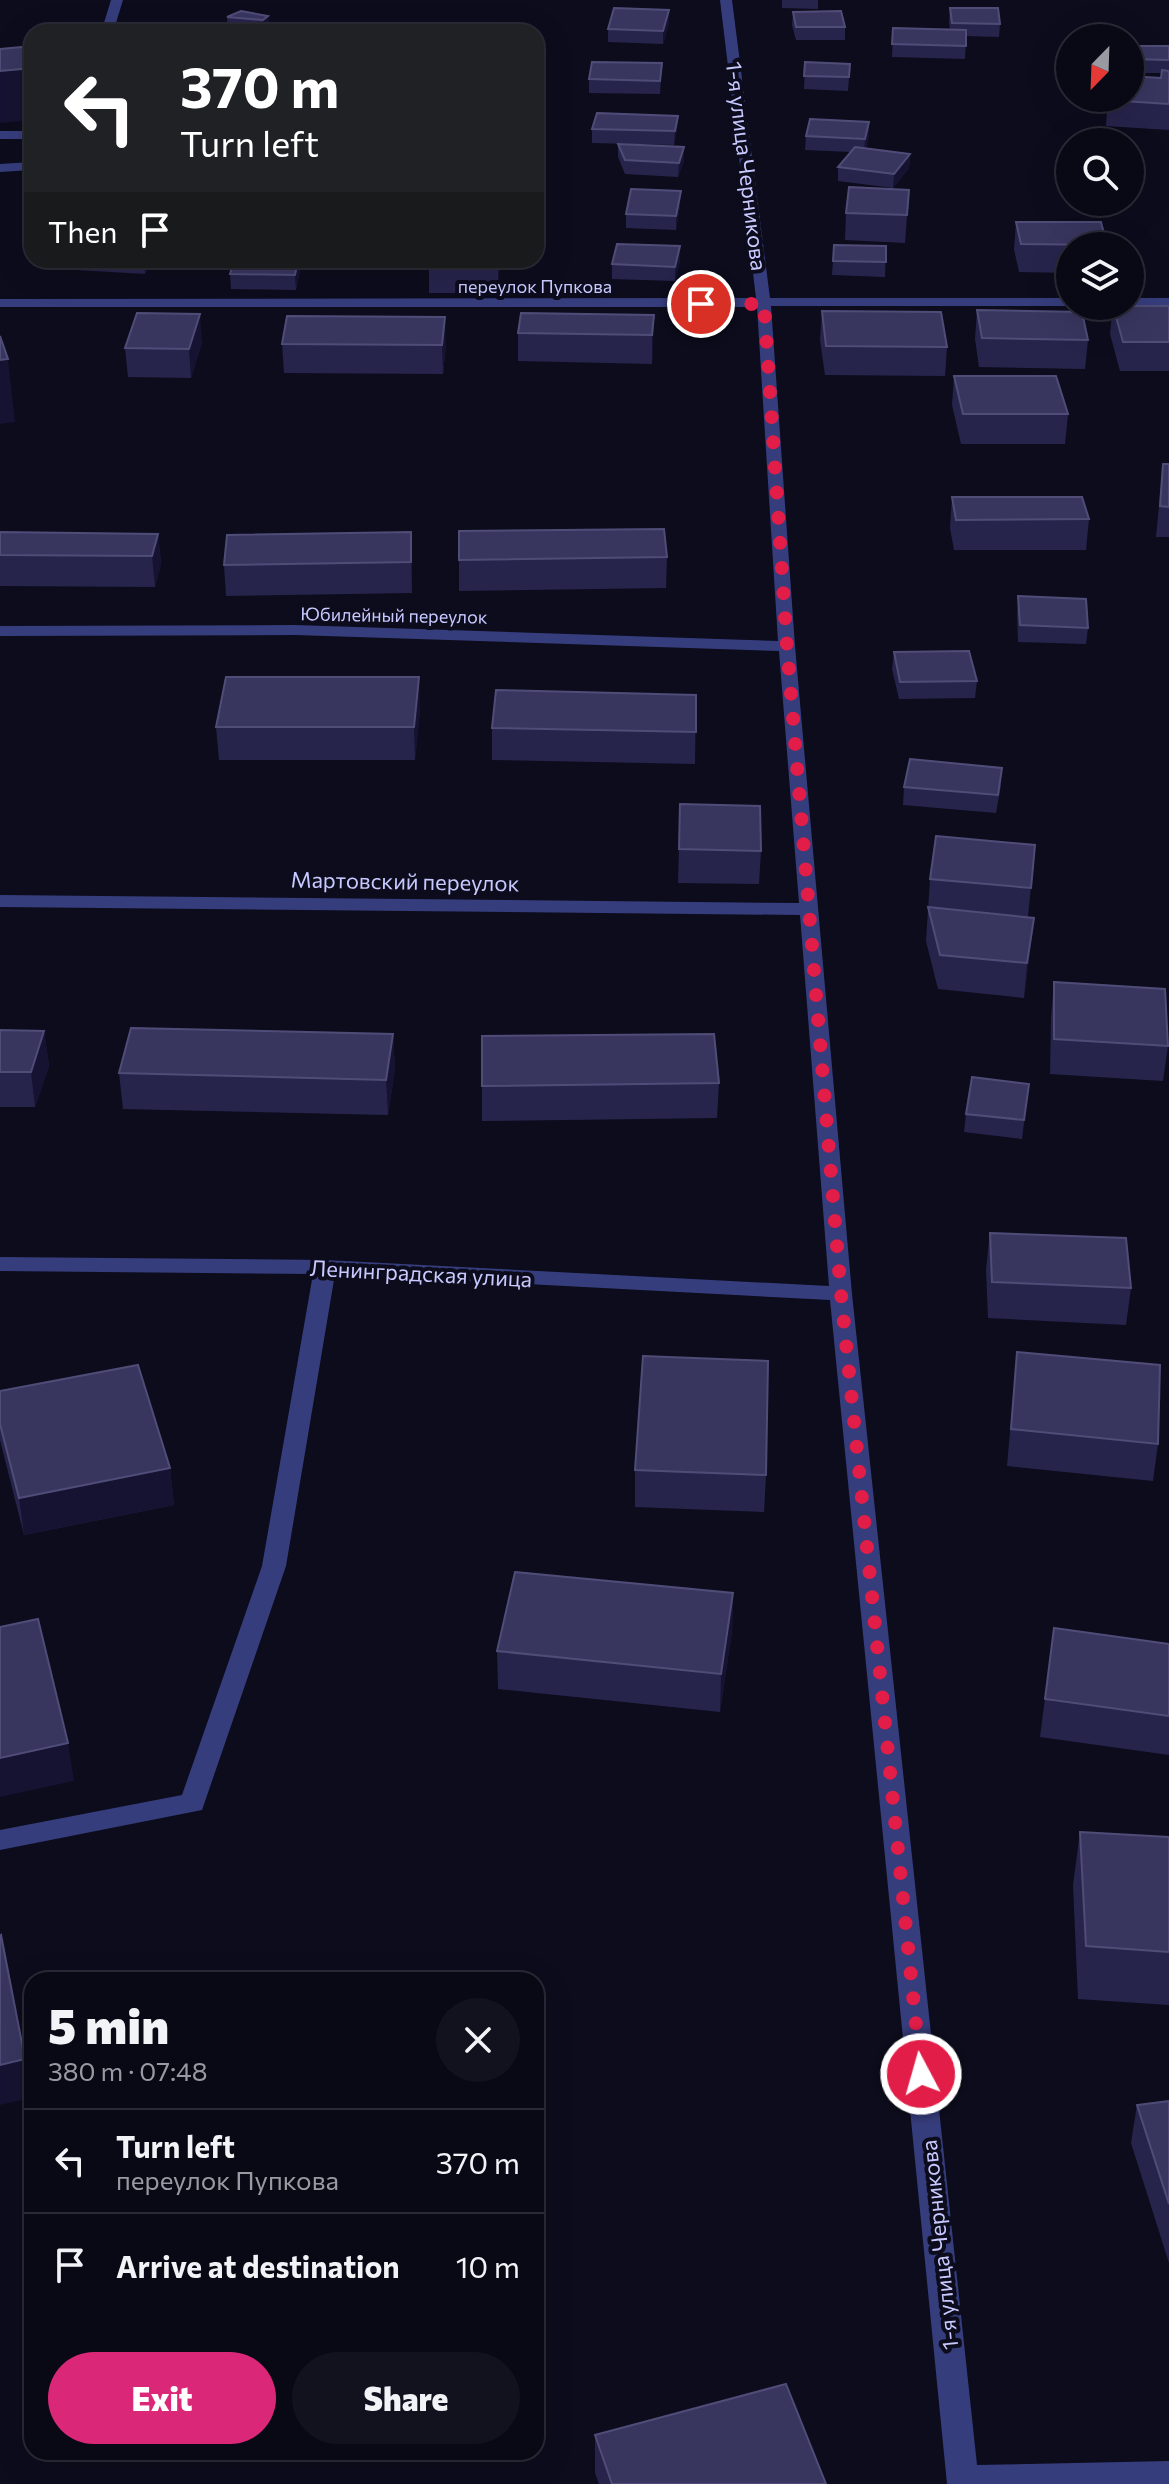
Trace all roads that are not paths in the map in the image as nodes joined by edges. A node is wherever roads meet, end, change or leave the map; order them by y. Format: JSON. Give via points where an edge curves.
{"nodes":[{"id":1,"x":117,"y":0,"type":"edge"},
{"id":2,"x":726,"y":0,"type":"edge"},
{"id":3,"x":110,"y":24,"type":"edge"},
{"id":4,"x":0,"y":135,"type":"edge"},
{"id":5,"x":24,"y":135,"type":"edge"},
{"id":6,"x":24,"y":166,"type":"edge"},
{"id":7,"x":0,"y":168,"type":"edge"},
{"id":8,"x":1056,"y":302,"type":"edge"},
{"id":9,"x":1144,"y":302,"type":"edge"},
{"id":10,"x":1169,"y":302,"type":"edge"},
{"id":11,"x":0,"y":303,"type":"edge"},
{"id":12,"x":764,"y":304,"type":"junction"},
{"id":13,"x":0,"y":631,"type":"edge"},
{"id":14,"x":787,"y":646,"type":"junction"},
{"id":15,"x":0,"y":901,"type":"edge"},
{"id":16,"x":809,"y":909,"type":"junction"},
{"id":17,"x":0,"y":1264,"type":"edge"},
{"id":18,"x":325,"y":1267,"type":"junction"},
{"id":19,"x":841,"y":1294,"type":"junction"},
{"id":20,"x":0,"y":1840,"type":"edge"},
{"id":21,"x":1169,"y":2476,"type":"edge"},
{"id":22,"x":963,"y":2482,"type":"edge"}],
"edges":[{"from":1,"to":3,"type":"street"},
{"from":2,"to":12,"type":"street","name":"1-я улица Черникова"},
{"from":4,"to":5,"type":"street"},
{"from":6,"to":7,"type":"street"},
{"from":8,"to":12,"type":"street","name":"переулок Пупкова"},
{"from":9,"to":10,"type":"street"},
{"from":11,"to":12,"type":"street","name":"переулок Пупкова"},
{"from":12,"to":14,"type":"street","name":"1-я улица Черникова"},
{"from":13,"to":14,"type":"street","name":"Юбилейный переулок"},
{"from":14,"to":16,"type":"street","name":"1-я улица Черникова"},
{"from":15,"to":16,"type":"street","name":"Мартовский переулок"},
{"from":16,"to":19,"type":"street","name":"1-я улица Черникова"},
{"from":17,"to":18,"type":"street","name":"Ленинградская улица"},
{"from":18,"to":19,"type":"street","name":"Ленинградская улица"},
{"from":18,"to":20,"type":"street","via":[[274,1566],[193,1803]]},
{"from":19,"to":22,"type":"street","name":"1-я улица Черникова"},
{"from":21,"to":22,"type":"street"}]}
